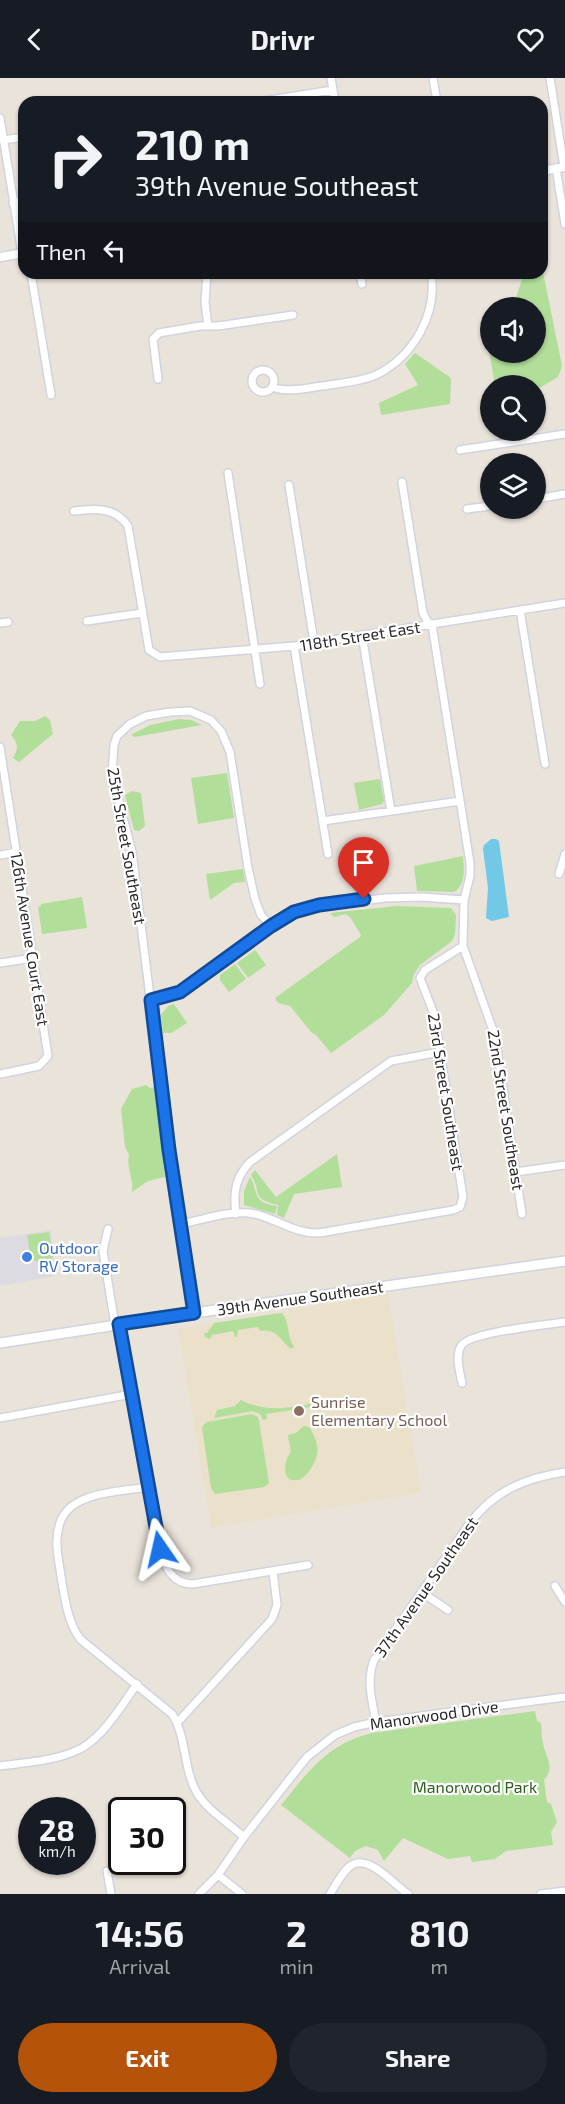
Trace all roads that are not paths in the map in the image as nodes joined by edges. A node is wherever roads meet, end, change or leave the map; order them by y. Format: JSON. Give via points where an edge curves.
{"nodes":[{"id":1,"x":331,"y":78,"type":"edge"},
{"id":2,"x":433,"y":78,"type":"edge"},
{"id":3,"x":550,"y":78,"type":"edge"},
{"id":4,"x":333,"y":90,"type":"junction"},
{"id":5,"x":295,"y":96,"type":"edge"},
{"id":6,"x":334,"y":96,"type":"edge"},
{"id":7,"x":436,"y":96,"type":"edge"},
{"id":8,"x":0,"y":118,"type":"edge"},
{"id":9,"x":18,"y":138,"type":"edge"},
{"id":10,"x":3,"y":140,"type":"junction"},
{"id":11,"x":562,"y":167,"type":"edge"},
{"id":12,"x":18,"y":202,"type":"edge"},
{"id":13,"x":14,"y":203,"type":"junction"},
{"id":14,"x":565,"y":224,"type":"edge"},
{"id":15,"x":18,"y":225,"type":"edge"},
{"id":16,"x":18,"y":254,"type":"edge"},
{"id":17,"x":0,"y":257,"type":"edge"},
{"id":18,"x":32,"y":279,"type":"edge"},
{"id":19,"x":207,"y":279,"type":"edge"},
{"id":20,"x":361,"y":279,"type":"edge"},
{"id":21,"x":431,"y":279,"type":"edge"},
{"id":22,"x":362,"y":284,"type":"dead end"},
{"id":23,"x":293,"y":315,"type":"dead end"},
{"id":24,"x":208,"y":326,"type":"junction"},
{"id":25,"x":158,"y":379,"type":"dead end"},
{"id":26,"x":272,"y":387,"type":"dead end"},
{"id":27,"x":51,"y":395,"type":"dead end"},
{"id":28,"x":565,"y":434,"type":"edge"},
{"id":29,"x":460,"y":450,"type":"dead end"},
{"id":30,"x":228,"y":473,"type":"dead end"},
{"id":31,"x":402,"y":482,"type":"dead end"},
{"id":32,"x":289,"y":485,"type":"dead end"},
{"id":33,"x":565,"y":494,"type":"edge"},
{"id":34,"x":546,"y":497,"type":"edge"},
{"id":35,"x":480,"y":507,"type":"edge"},
{"id":36,"x":467,"y":509,"type":"dead end"},
{"id":37,"x":74,"y":511,"type":"dead end"},
{"id":38,"x":565,"y":603,"type":"edge"},
{"id":39,"x":520,"y":610,"type":"junction"},
{"id":40,"x":142,"y":613,"type":"junction"},
{"id":41,"x":87,"y":621,"type":"dead end"},
{"id":42,"x":8,"y":622,"type":"dead end"},
{"id":43,"x":0,"y":623,"type":"edge"},
{"id":44,"x":432,"y":625,"type":"junction"},
{"id":45,"x":362,"y":635,"type":"junction"},
{"id":46,"x":314,"y":642,"type":"junction"},
{"id":47,"x":294,"y":646,"type":"junction"},
{"id":48,"x":256,"y":650,"type":"junction"},
{"id":49,"x":260,"y":684,"type":"dead end"},
{"id":50,"x":0,"y":747,"type":"edge"},
{"id":51,"x":545,"y":764,"type":"dead end"},
{"id":52,"x":460,"y":801,"type":"junction"},
{"id":53,"x":391,"y":811,"type":"junction"},
{"id":54,"x":323,"y":821,"type":"junction"},
{"id":55,"x":17,"y":852,"type":"junction"},
{"id":56,"x":328,"y":854,"type":"dead end"},
{"id":57,"x":565,"y":854,"type":"edge"},
{"id":58,"x":0,"y":855,"type":"edge"},
{"id":59,"x":559,"y":874,"type":"dead end"},
{"id":60,"x":464,"y":900,"type":"junction"},
{"id":61,"x":271,"y":926,"type":"junction"},
{"id":62,"x":463,"y":946,"type":"junction"},
{"id":63,"x":33,"y":958,"type":"junction"},
{"id":64,"x":0,"y":963,"type":"edge"},
{"id":65,"x":151,"y":1000,"type":"junction"},
{"id":66,"x":440,"y":1052,"type":"junction"},
{"id":67,"x":0,"y":1074,"type":"edge"},
{"id":68,"x":565,"y":1165,"type":"edge"},
{"id":69,"x":516,"y":1172,"type":"junction"},
{"id":70,"x":236,"y":1214,"type":"junction"},
{"id":71,"x":522,"y":1214,"type":"dead end"},
{"id":72,"x":180,"y":1224,"type":"junction"},
{"id":73,"x":108,"y":1229,"type":"dead end"},
{"id":74,"x":565,"y":1261,"type":"edge"},
{"id":75,"x":194,"y":1313,"type":"junction"},
{"id":76,"x":565,"y":1322,"type":"edge"},
{"id":77,"x":117,"y":1325,"type":"junction"},
{"id":78,"x":0,"y":1343,"type":"edge"},
{"id":79,"x":462,"y":1383,"type":"dead end"},
{"id":80,"x":132,"y":1394,"type":"junction"},
{"id":81,"x":0,"y":1418,"type":"edge"},
{"id":82,"x":565,"y":1472,"type":"edge"},
{"id":83,"x":148,"y":1486,"type":"junction"},
{"id":84,"x":308,"y":1565,"type":"dead end"},
{"id":85,"x":273,"y":1571,"type":"junction"},
{"id":86,"x":555,"y":1586,"type":"dead end"},
{"id":87,"x":421,"y":1592,"type":"junction"},
{"id":88,"x":565,"y":1602,"type":"edge"},
{"id":89,"x":448,"y":1610,"type":"dead end"},
{"id":90,"x":137,"y":1683,"type":"junction"},
{"id":91,"x":565,"y":1697,"type":"edge"},
{"id":92,"x":376,"y":1722,"type":"junction"},
{"id":93,"x":177,"y":1723,"type":"junction"},
{"id":94,"x":0,"y":1766,"type":"edge"},
{"id":95,"x":244,"y":1837,"type":"junction"},
{"id":96,"x":107,"y":1871,"type":"dead end"},
{"id":97,"x":219,"y":1875,"type":"junction"},
{"id":98,"x":565,"y":1891,"type":"edge"},
{"id":99,"x":111,"y":1894,"type":"edge"},
{"id":100,"x":199,"y":1894,"type":"edge"},
{"id":101,"x":242,"y":1894,"type":"edge"},
{"id":102,"x":330,"y":1894,"type":"edge"},
{"id":103,"x":408,"y":1894,"type":"edge"},
{"id":104,"x":541,"y":1894,"type":"edge"}],
"edges":[{"from":1,"to":4,"type":"street"},
{"from":2,"to":7,"type":"street"},
{"from":3,"to":11,"type":"street"},
{"from":4,"to":5,"type":"street"},
{"from":4,"to":6,"type":"street"},
{"from":8,"to":10,"type":"street"},
{"from":9,"to":10,"type":"street"},
{"from":10,"to":13,"type":"street"},
{"from":11,"to":14,"type":"street"},
{"from":12,"to":13,"type":"street"},
{"from":13,"to":15,"type":"street"},
{"from":16,"to":17,"type":"street"},
{"from":18,"to":27,"type":"street"},
{"from":19,"to":24,"type":"street"},
{"from":20,"to":22,"type":"street"},
{"from":21,"to":26,"type":"street","via":[[429,312],[417,338],[394,363],[361,380],[287,390]]},
{"from":23,"to":24,"type":"street"},
{"from":24,"to":25,"type":"street","via":[[154,337]]},
{"from":28,"to":29,"type":"street"},
{"from":30,"to":48,"type":"street"},
{"from":31,"to":44,"type":"street","name":"22nd Street Southeast","via":[[423,614]]},
{"from":32,"to":46,"type":"street"},
{"from":33,"to":34,"type":"street"},
{"from":35,"to":36,"type":"street"},
{"from":37,"to":40,"type":"street","via":[[105,509],[117,514],[128,526]]},
{"from":38,"to":39,"type":"street","name":"118th Street East"},
{"from":39,"to":44,"type":"street","name":"118th Street East"},
{"from":39,"to":51,"type":"street"},
{"from":40,"to":41,"type":"street"},
{"from":40,"to":48,"type":"street","name":"118th Street East","via":[[149,650],[164,658]]},
{"from":42,"to":43,"type":"street"},
{"from":44,"to":45,"type":"street","name":"118th Street East"},
{"from":44,"to":52,"type":"street","name":"22nd Street Southeast"},
{"from":45,"to":46,"type":"street","name":"118th Street East"},
{"from":45,"to":53,"type":"street"},
{"from":46,"to":47,"type":"street","name":"118th Street East"},
{"from":47,"to":48,"type":"street","name":"118th Street East"},
{"from":47,"to":54,"type":"street"},
{"from":48,"to":49,"type":"street"},
{"from":50,"to":55,"type":"street","name":"126th Avenue Court East"},
{"from":52,"to":53,"type":"street"},
{"from":52,"to":60,"type":"street","name":"22nd Street Southeast","via":[[471,870]]},
{"from":53,"to":54,"type":"street"},
{"from":54,"to":56,"type":"street"},
{"from":55,"to":58,"type":"street"},
{"from":55,"to":63,"type":"street","name":"126th Avenue Court East"},
{"from":57,"to":59,"type":"street"},
{"from":60,"to":61,"type":"street","via":[[403,897],[342,902],[303,909]]},
{"from":60,"to":62,"type":"street","name":"22nd Street Southeast"},
{"from":61,"to":65,"type":"street","via":[[180,992]]},
{"from":61,"to":65,"type":"street","name":"25th Street Southeast","via":[[261,915],[255,898],[230,752],[224,737],[211,720],[190,711],[146,716],[130,724],[117,736],[112,774],[132,852]]},
{"from":62,"to":66,"type":"street","name":"23rd Street Southeast","via":[[425,970],[420,978],[432,1006]]},
{"from":62,"to":69,"type":"street","name":"22nd Street Southeast","via":[[495,1036]]},
{"from":63,"to":64,"type":"street"},
{"from":63,"to":67,"type":"street","name":"126th Avenue Court East","via":[[48,1050],[46,1060],[39,1066]]},
{"from":65,"to":72,"type":"street","name":"25th Street Southeast"},
{"from":66,"to":70,"type":"street","via":[[391,1061],[250,1162],[235,1187]]},
{"from":66,"to":70,"type":"street","name":"23rd Street Southeast","via":[[464,1197],[460,1207],[319,1233],[303,1232],[256,1214]]},
{"from":68,"to":69,"type":"street"},
{"from":69,"to":71,"type":"street","name":"22nd Street Southeast"},
{"from":70,"to":72,"type":"street"},
{"from":72,"to":75,"type":"street","name":"25th Street Southeast"},
{"from":73,"to":77,"type":"street","via":[[103,1251]]},
{"from":74,"to":75,"type":"main road","name":"39th Avenue Southeast"},
{"from":75,"to":77,"type":"main road","name":"39th Avenue Southeast"},
{"from":76,"to":79,"type":"street","via":[[466,1340],[459,1351]]},
{"from":77,"to":78,"type":"main road","name":"39th Avenue Southeast"},
{"from":77,"to":80,"type":"street"},
{"from":80,"to":81,"type":"street"},
{"from":80,"to":83,"type":"street"},
{"from":82,"to":87,"type":"street","name":"37th Avenue Southeast","via":[[519,1483],[488,1502]]},
{"from":83,"to":85,"type":"street","via":[[163,1561],[177,1580],[193,1584]]},
{"from":83,"to":90,"type":"street","via":[[87,1498],[64,1514],[58,1527],[57,1548],[72,1626],[86,1645]]},
{"from":84,"to":85,"type":"street"},
{"from":85,"to":93,"type":"street","via":[[277,1605],[272,1619]]},
{"from":86,"to":88,"type":"street"},
{"from":87,"to":89,"type":"street"},
{"from":87,"to":92,"type":"street","name":"37th Avenue Southeast","via":[[371,1667]]},
{"from":90,"to":93,"type":"street"},
{"from":90,"to":94,"type":"street","via":[[84,1747],[60,1756]]},
{"from":91,"to":92,"type":"street","name":"Manorwood Drive"},
{"from":92,"to":95,"type":"street","name":"Manorwood Drive","via":[[344,1731],[313,1751]]},
{"from":93,"to":95,"type":"street","via":[[198,1794]]},
{"from":95,"to":97,"type":"street","name":"Manorwood Drive"},
{"from":96,"to":99,"type":"street"},
{"from":97,"to":100,"type":"street","name":"Manorwood Drive"},
{"from":97,"to":101,"type":"street"},
{"from":98,"to":104,"type":"street"},
{"from":102,"to":103,"type":"street","via":[[349,1867],[360,1862],[371,1864]]}]}
